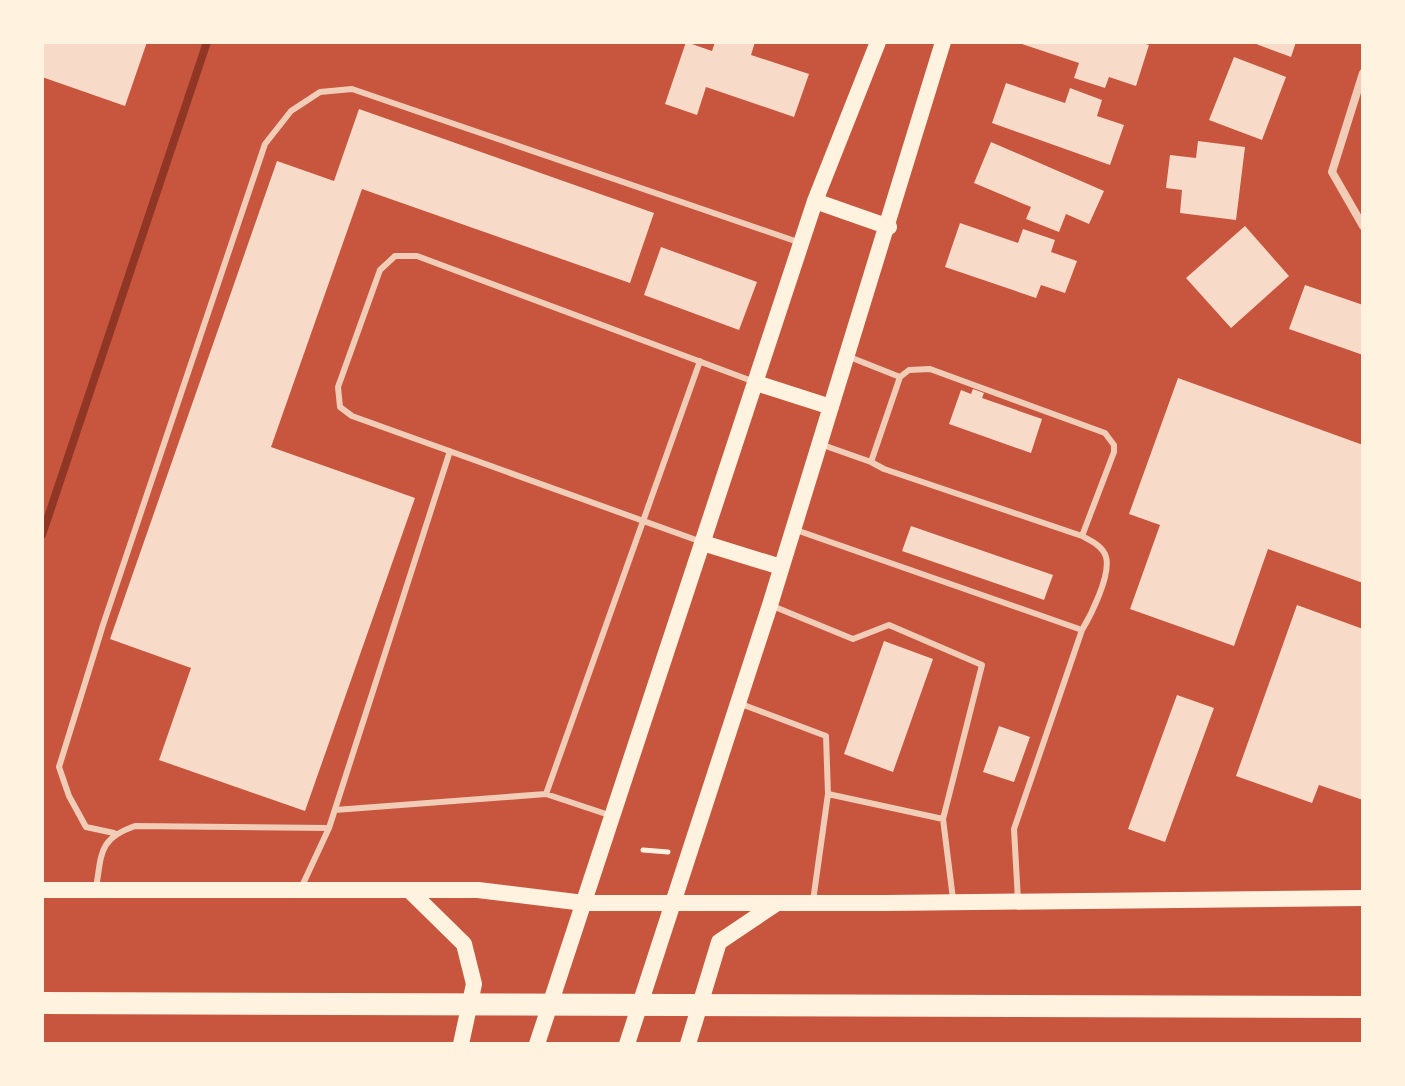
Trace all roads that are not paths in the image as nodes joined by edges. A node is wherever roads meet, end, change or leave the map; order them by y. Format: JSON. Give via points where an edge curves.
{"nodes":[{"id":1,"x":878,"y":42,"type":"edge"},
{"id":2,"x":943,"y":42,"type":"edge"},
{"id":3,"x":1363,"y":73,"type":"edge"},
{"id":4,"x":815,"y":201,"type":"junction"},
{"id":5,"x":1363,"y":226,"type":"edge"},
{"id":6,"x":889,"y":227,"type":"junction"},
{"id":7,"x":801,"y":243,"type":"junction"},
{"id":8,"x":847,"y":356,"type":"junction"},
{"id":9,"x":700,"y":361,"type":"junction"},
{"id":10,"x":900,"y":377,"type":"junction"},
{"id":11,"x":756,"y":383,"type":"junction"},
{"id":12,"x":831,"y":407,"type":"junction"},
{"id":13,"x":819,"y":444,"type":"junction"},
{"id":14,"x":450,"y":451,"type":"junction"},
{"id":15,"x":871,"y":462,"type":"junction"},
{"id":16,"x":642,"y":520,"type":"junction"},
{"id":17,"x":792,"y":529,"type":"junction"},
{"id":18,"x":1082,"y":536,"type":"junction"},
{"id":19,"x":703,"y":543,"type":"junction"},
{"id":20,"x":781,"y":567,"type":"junction"},
{"id":21,"x":770,"y":605,"type":"junction"},
{"id":22,"x":1082,"y":630,"type":"junction"},
{"id":23,"x":737,"y":703,"type":"junction"},
{"id":24,"x":546,"y":794,"type":"junction"},
{"id":25,"x":828,"y":794,"type":"junction"},
{"id":26,"x":335,"y":810,"type":"junction"},
{"id":27,"x":613,"y":816,"type":"junction"},
{"id":28,"x":943,"y":819,"type":"junction"},
{"id":29,"x":329,"y":828,"type":"junction"},
{"id":30,"x":114,"y":833,"type":"junction"},
{"id":31,"x":96,"y":889,"type":"junction"},
{"id":32,"x":42,"y":890,"type":"edge"},
{"id":33,"x":300,"y":890,"type":"junction"},
{"id":34,"x":409,"y":890,"type":"junction"},
{"id":35,"x":1363,"y":898,"type":"edge"},
{"id":36,"x":673,"y":902,"type":"junction"},
{"id":37,"x":1018,"y":902,"type":"junction"},
{"id":38,"x":584,"y":903,"type":"junction"},
{"id":39,"x":777,"y":903,"type":"junction"},
{"id":40,"x":812,"y":903,"type":"junction"},
{"id":41,"x":953,"y":903,"type":"junction"},
{"id":42,"x":42,"y":1003,"type":"edge"},
{"id":43,"x":1363,"y":1007,"type":"edge"},
{"id":44,"x":461,"y":1044,"type":"edge"},
{"id":45,"x":537,"y":1044,"type":"edge"},
{"id":46,"x":627,"y":1044,"type":"edge"},
{"id":47,"x":688,"y":1044,"type":"edge"}],
"edges":[{"from":1,"to":4,"type":"main road"},
{"from":2,"to":6,"type":"main road"},
{"from":3,"to":5,"type":"street","via":[[1332,172]]},
{"from":4,"to":6,"type":"main road"},
{"from":4,"to":7,"type":"main road"},
{"from":6,"to":8,"type":"main road"},
{"from":7,"to":11,"type":"main road"},
{"from":7,"to":30,"type":"lane","via":[[352,89],[320,92],[291,111],[265,144],[59,767],[86,827]]},
{"from":8,"to":10,"type":"lane"},
{"from":8,"to":12,"type":"main road"},
{"from":9,"to":11,"type":"lane"},
{"from":9,"to":14,"type":"lane","via":[[417,256],[395,256],[380,270],[338,387],[340,407]]},
{"from":9,"to":16,"type":"lane"},
{"from":10,"to":15,"type":"lane"},
{"from":10,"to":18,"type":"lane","via":[[909,370],[930,369],[1105,433],[1114,452]]},
{"from":11,"to":12,"type":"main road"},
{"from":11,"to":19,"type":"main road"},
{"from":12,"to":13,"type":"main road"},
{"from":13,"to":15,"type":"lane"},
{"from":13,"to":17,"type":"main road"},
{"from":14,"to":16,"type":"lane"},
{"from":14,"to":26,"type":"lane"},
{"from":15,"to":18,"type":"lane"},
{"from":16,"to":19,"type":"lane"},
{"from":16,"to":24,"type":"lane"},
{"from":17,"to":20,"type":"main road"},
{"from":17,"to":22,"type":"lane"},
{"from":18,"to":22,"type":"lane","via":[[1106,557],[1093,613]]},
{"from":19,"to":20,"type":"main road"},
{"from":19,"to":27,"type":"main road"},
{"from":20,"to":21,"type":"main road"},
{"from":21,"to":23,"type":"main road"},
{"from":21,"to":28,"type":"lane","via":[[853,639],[889,625],[982,665]]},
{"from":22,"to":37,"type":"lane","via":[[1014,829]]},
{"from":23,"to":25,"type":"lane","via":[[826,736]]},
{"from":23,"to":36,"type":"main road"},
{"from":24,"to":26,"type":"lane"},
{"from":24,"to":27,"type":"lane"},
{"from":25,"to":28,"type":"lane"},
{"from":25,"to":40,"type":"lane"},
{"from":26,"to":29,"type":"lane"},
{"from":27,"to":38,"type":"main road"},
{"from":28,"to":41,"type":"lane"},
{"from":29,"to":30,"type":"lane","via":[[135,826]]},
{"from":29,"to":33,"type":"lane"},
{"from":30,"to":31,"type":"lane","via":[[102,850]]},
{"from":31,"to":32,"type":"main road"},
{"from":31,"to":33,"type":"main road"},
{"from":33,"to":34,"type":"main road"},
{"from":34,"to":38,"type":"main road","via":[[478,890]]},
{"from":34,"to":44,"type":"main road","via":[[464,944],[474,984]]},
{"from":35,"to":37,"type":"main road"},
{"from":36,"to":38,"type":"main road"},
{"from":36,"to":39,"type":"main road"},
{"from":36,"to":46,"type":"main road"},
{"from":37,"to":41,"type":"main road"},
{"from":38,"to":45,"type":"main road"},
{"from":39,"to":40,"type":"main road"},
{"from":39,"to":47,"type":"main road","via":[[719,942]]},
{"from":40,"to":41,"type":"main road"},
{"from":42,"to":43,"type":"highway"}]}
